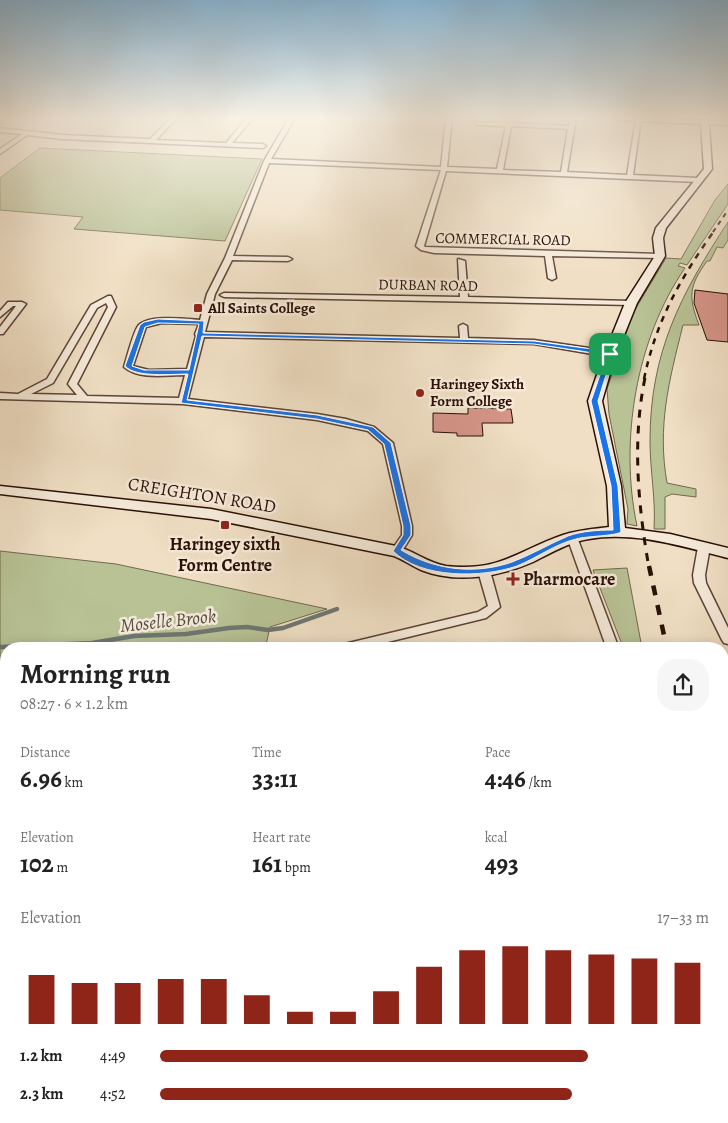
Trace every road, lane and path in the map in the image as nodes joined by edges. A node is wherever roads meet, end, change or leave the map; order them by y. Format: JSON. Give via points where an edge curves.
{"nodes":[{"id":1,"x":264,"y":170,"type":"edge"},
{"id":2,"x":444,"y":170,"type":"edge"},
{"id":3,"x":483,"y":170,"type":"edge"},
{"id":4,"x":565,"y":170,"type":"edge"},
{"id":5,"x":631,"y":170,"type":"edge"},
{"id":6,"x":708,"y":170,"type":"edge"},
{"id":7,"x":500,"y":171,"type":"joint"},
{"id":8,"x":564,"y":174,"type":"junction"},
{"id":9,"x":630,"y":177,"type":"junction"},
{"id":10,"x":698,"y":180,"type":"junction"},
{"id":11,"x":548,"y":254,"type":"junction"},
{"id":12,"x":660,"y":256,"type":"junction"},
{"id":13,"x":229,"y":258,"type":"junction"},
{"id":14,"x":288,"y":259,"type":"dead end"},
{"id":15,"x":462,"y":261,"type":"dead end"},
{"id":16,"x":552,"y":278,"type":"dead end"},
{"id":17,"x":224,"y":295,"type":"dead end"},
{"id":18,"x":464,"y":300,"type":"junction"},
{"id":19,"x":631,"y":303,"type":"junction"},
{"id":20,"x":0,"y":315,"type":"edge"},
{"id":21,"x":202,"y":322,"type":"junction"},
{"id":22,"x":463,"y":326,"type":"dead end"},
{"id":23,"x":1,"y":329,"type":"edge"},
{"id":24,"x":79,"y":332,"type":"junction"},
{"id":25,"x":99,"y":332,"type":"junction"},
{"id":26,"x":199,"y":334,"type":"junction"},
{"id":27,"x":464,"y":341,"type":"junction"},
{"id":28,"x":610,"y":354,"type":"junction"},
{"id":29,"x":191,"y":372,"type":"junction"},
{"id":30,"x":0,"y":396,"type":"edge"},
{"id":31,"x":20,"y":397,"type":"junction"},
{"id":32,"x":84,"y":398,"type":"junction"},
{"id":33,"x":183,"y":401,"type":"junction"},
{"id":34,"x":0,"y":490,"type":"edge"},
{"id":35,"x":617,"y":532,"type":"junction"},
{"id":36,"x":572,"y":537,"type":"junction"},
{"id":37,"x":704,"y":547,"type":"junction"},
{"id":38,"x":397,"y":551,"type":"junction"},
{"id":39,"x":728,"y":553,"type":"edge"},
{"id":40,"x":484,"y":571,"type":"junction"},
{"id":41,"x":728,"y":640,"type":"edge"},
{"id":42,"x":372,"y":642,"type":"edge"},
{"id":43,"x":610,"y":642,"type":"edge"}],
"edges":[{"from":1,"to":13,"type":"street"},
{"from":2,"to":11,"type":"street","name":"COMMERCIAL ROAD","via":[[420,246],[423,250]]},
{"from":3,"to":7,"type":"street"},
{"from":4,"to":8,"type":"street"},
{"from":5,"to":9,"type":"street"},
{"from":6,"to":10,"type":"street"},
{"from":7,"to":8,"type":"street"},
{"from":8,"to":9,"type":"street"},
{"from":9,"to":10,"type":"street"},
{"from":10,"to":12,"type":"street","via":[[661,228],[658,238]]},
{"from":11,"to":12,"type":"street","name":"COMMERCIAL ROAD"},
{"from":11,"to":16,"type":"street"},
{"from":12,"to":19,"type":"street"},
{"from":13,"to":14,"type":"street"},
{"from":13,"to":21,"type":"street","via":[[214,286]]},
{"from":15,"to":18,"type":"street"},
{"from":17,"to":18,"type":"street","name":"DURBAN ROAD"},
{"from":18,"to":19,"type":"street","name":"DURBAN ROAD"},
{"from":19,"to":28,"type":"street"},
{"from":20,"to":23,"type":"street","via":[[11,304],[22,304]]},
{"from":21,"to":26,"type":"street"},
{"from":21,"to":29,"type":"street","via":[[146,323],[142,326],[128,366],[132,370]]},
{"from":22,"to":27,"type":"street"},
{"from":24,"to":25,"type":"street"},
{"from":24,"to":25,"type":"street","via":[[94,307],[108,298],[112,307]]},
{"from":24,"to":31,"type":"street","via":[[50,381]]},
{"from":25,"to":32,"type":"street","via":[[72,384]]},
{"from":26,"to":27,"type":"street"},
{"from":26,"to":29,"type":"street"},
{"from":27,"to":28,"type":"street","via":[[534,342]]},
{"from":28,"to":35,"type":"street","via":[[594,401],[614,486]]},
{"from":29,"to":33,"type":"street"},
{"from":30,"to":31,"type":"street"},
{"from":31,"to":32,"type":"street"},
{"from":32,"to":33,"type":"street"},
{"from":33,"to":38,"type":"street","via":[[317,417],[359,425],[378,434],[388,443],[407,526],[407,535]]},
{"from":34,"to":38,"type":"street","name":"CREIGHTON ROAD","via":[[208,514]]},
{"from":35,"to":36,"type":"street","name":"CREIGHTON ROAD"},
{"from":35,"to":37,"type":"street","name":"CREIGHTON ROAD"},
{"from":36,"to":40,"type":"street","name":"CREIGHTON ROAD","via":[[514,564]]},
{"from":36,"to":43,"type":"street"},
{"from":37,"to":39,"type":"street","name":"CREIGHTON ROAD"},
{"from":37,"to":41,"type":"street","via":[[700,583]]},
{"from":38,"to":40,"type":"street","name":"CREIGHTON ROAD","via":[[413,561],[442,570]]},
{"from":40,"to":42,"type":"street","via":[[494,600],[494,607],[489,612]]}]}
